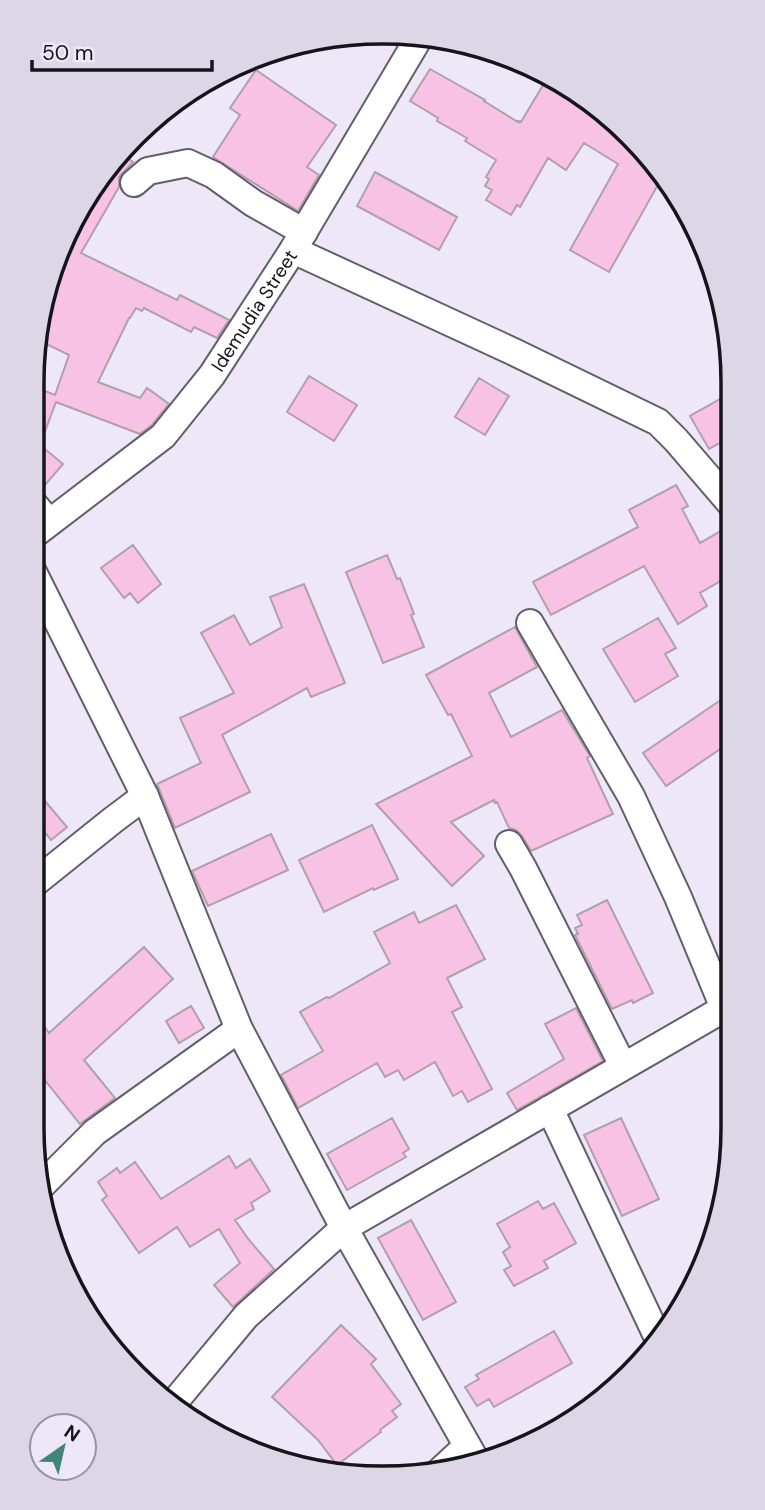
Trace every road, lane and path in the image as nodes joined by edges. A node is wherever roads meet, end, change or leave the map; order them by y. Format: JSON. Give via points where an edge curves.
{"nodes":[{"id":1,"x":415,"y":45,"type":"edge"},
{"id":2,"x":134,"y":183,"type":"dead end"},
{"id":3,"x":299,"y":241,"type":"junction"},
{"id":4,"x":721,"y":492,"type":"edge"},
{"id":5,"x":44,"y":527,"type":"edge"},
{"id":6,"x":44,"y":594,"type":"edge"},
{"id":7,"x":530,"y":623,"type":"dead end"},
{"id":8,"x":145,"y":796,"type":"junction"},
{"id":9,"x":509,"y":844,"type":"dead end"},
{"id":10,"x":44,"y":875,"type":"edge"},
{"id":11,"x":721,"y":991,"type":"edge"},
{"id":12,"x":721,"y":1010,"type":"edge"},
{"id":13,"x":239,"y":1029,"type":"junction"},
{"id":14,"x":623,"y":1066,"type":"junction"},
{"id":15,"x":550,"y":1109,"type":"junction"},
{"id":16,"x":48,"y":1179,"type":"edge"},
{"id":17,"x":344,"y":1228,"type":"junction"},
{"id":18,"x":654,"y":1331,"type":"edge"},
{"id":19,"x":178,"y":1398,"type":"edge"},
{"id":20,"x":472,"y":1453,"type":"edge"}],
"edges":[{"from":1,"to":3,"type":"street","name":"Idemudia Street"},
{"from":2,"to":3,"type":"street","via":[[149,171],[188,163],[214,175]]},
{"from":3,"to":4,"type":"street","via":[[658,422]]},
{"from":3,"to":5,"type":"street","name":"Idemudia Street","via":[[212,375],[163,436]]},
{"from":6,"to":8,"type":"street"},
{"from":7,"to":11,"type":"street","via":[[631,796]]},
{"from":8,"to":10,"type":"street"},
{"from":8,"to":13,"type":"street"},
{"from":9,"to":14,"type":"street"},
{"from":12,"to":14,"type":"street"},
{"from":13,"to":16,"type":"street","via":[[95,1132]]},
{"from":13,"to":17,"type":"street"},
{"from":14,"to":15,"type":"street"},
{"from":15,"to":17,"type":"street"},
{"from":15,"to":18,"type":"street"},
{"from":17,"to":19,"type":"street","via":[[246,1316]]},
{"from":17,"to":20,"type":"street"}]}
